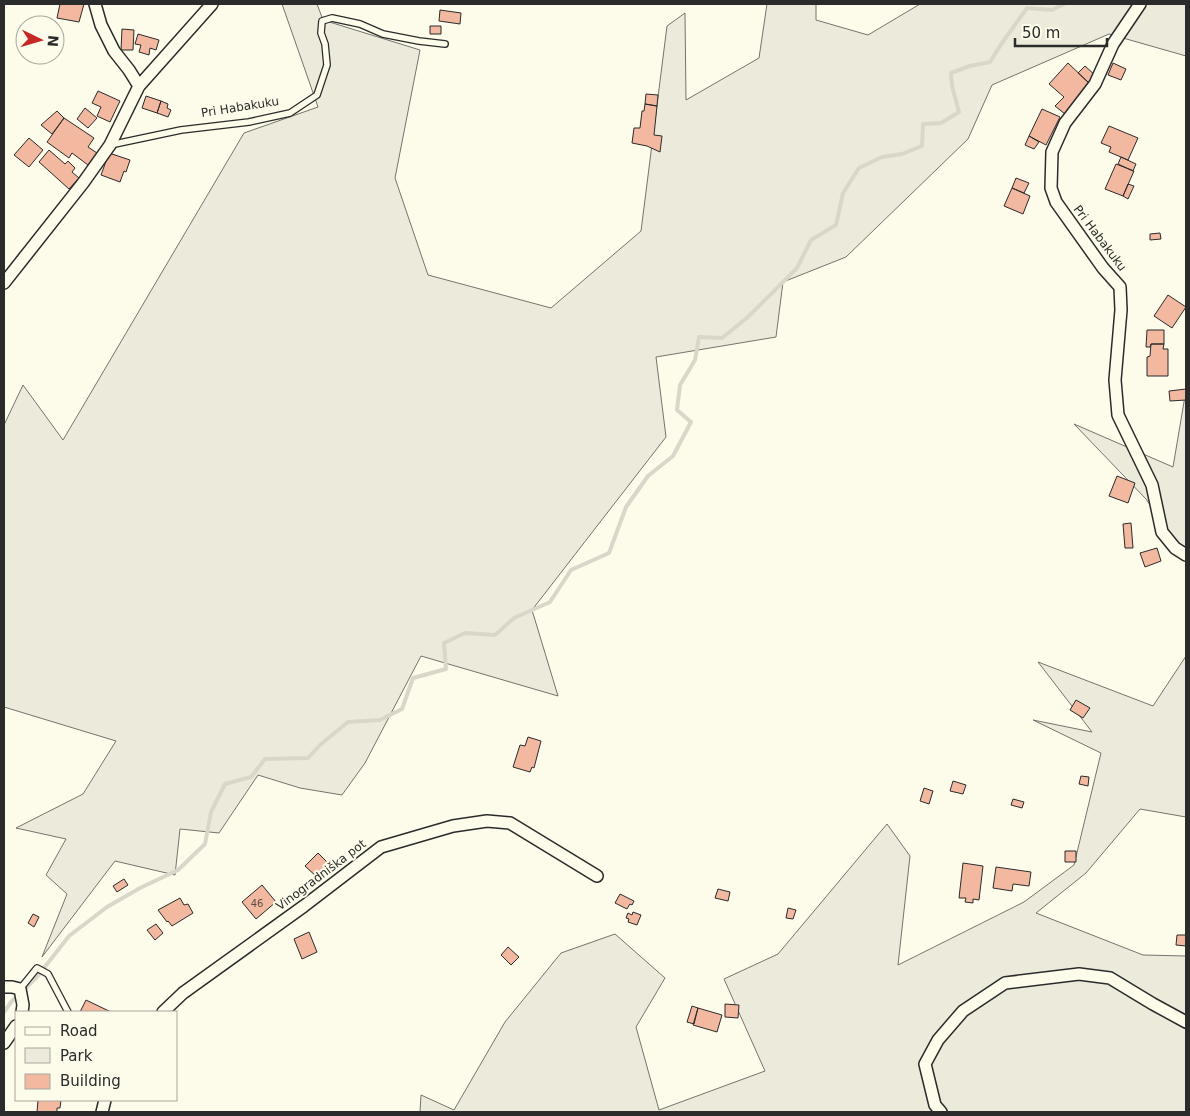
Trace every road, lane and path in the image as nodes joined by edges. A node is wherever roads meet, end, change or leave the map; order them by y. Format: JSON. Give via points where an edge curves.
{"nodes":[{"id":1,"x":95,"y":4,"type":"edge"},
{"id":2,"x":212,"y":4,"type":"edge"},
{"id":3,"x":1140,"y":4,"type":"edge"},
{"id":4,"x":445,"y":44,"type":"dead end"},
{"id":5,"x":139,"y":86,"type":"junction"},
{"id":6,"x":110,"y":145,"type":"junction"},
{"id":7,"x":4,"y":283,"type":"edge"},
{"id":8,"x":1186,"y":555,"type":"edge"},
{"id":9,"x":597,"y":876,"type":"dead end"},
{"id":10,"x":4,"y":987,"type":"edge"},
{"id":11,"x":20,"y":989,"type":"junction"},
{"id":12,"x":22,"y":1007,"type":"edge"},
{"id":13,"x":67,"y":1011,"type":"edge"},
{"id":14,"x":164,"y":1011,"type":"edge"},
{"id":15,"x":1186,"y":1022,"type":"edge"},
{"id":16,"x":15,"y":1027,"type":"edge"},
{"id":17,"x":4,"y":1043,"type":"edge"},
{"id":18,"x":941,"y":1112,"type":"edge"}],
"edges":[{"from":1,"to":5,"type":"street","via":[[114,51]]},
{"from":2,"to":5,"type":"street"},
{"from":3,"to":8,"type":"street","name":"Pri Habakuku","via":[[1113,44],[1094,84],[1065,123],[1052,152],[1050,188],[1079,236],[1120,287],[1115,380],[1118,415],[1152,485],[1162,532],[1174,548]]},
{"from":4,"to":6,"type":"lane","name":"Pri Habakuku","via":[[383,34],[360,24],[332,18],[322,21],[327,65],[317,95],[290,113]]},
{"from":5,"to":6,"type":"street"},
{"from":6,"to":7,"type":"street"},
{"from":9,"to":14,"type":"street","name":"Vinogradniška pot","via":[[510,823],[487,820],[453,826],[381,847],[183,993]]},
{"from":10,"to":11,"type":"street"},
{"from":11,"to":12,"type":"street"},
{"from":11,"to":13,"type":"lane","via":[[37,968],[48,974]]},
{"from":15,"to":18,"type":"street","via":[[1110,978],[1079,974],[1005,983],[962,1011],[938,1040],[925,1064],[935,1105]]},
{"from":16,"to":17,"type":"street"}]}
